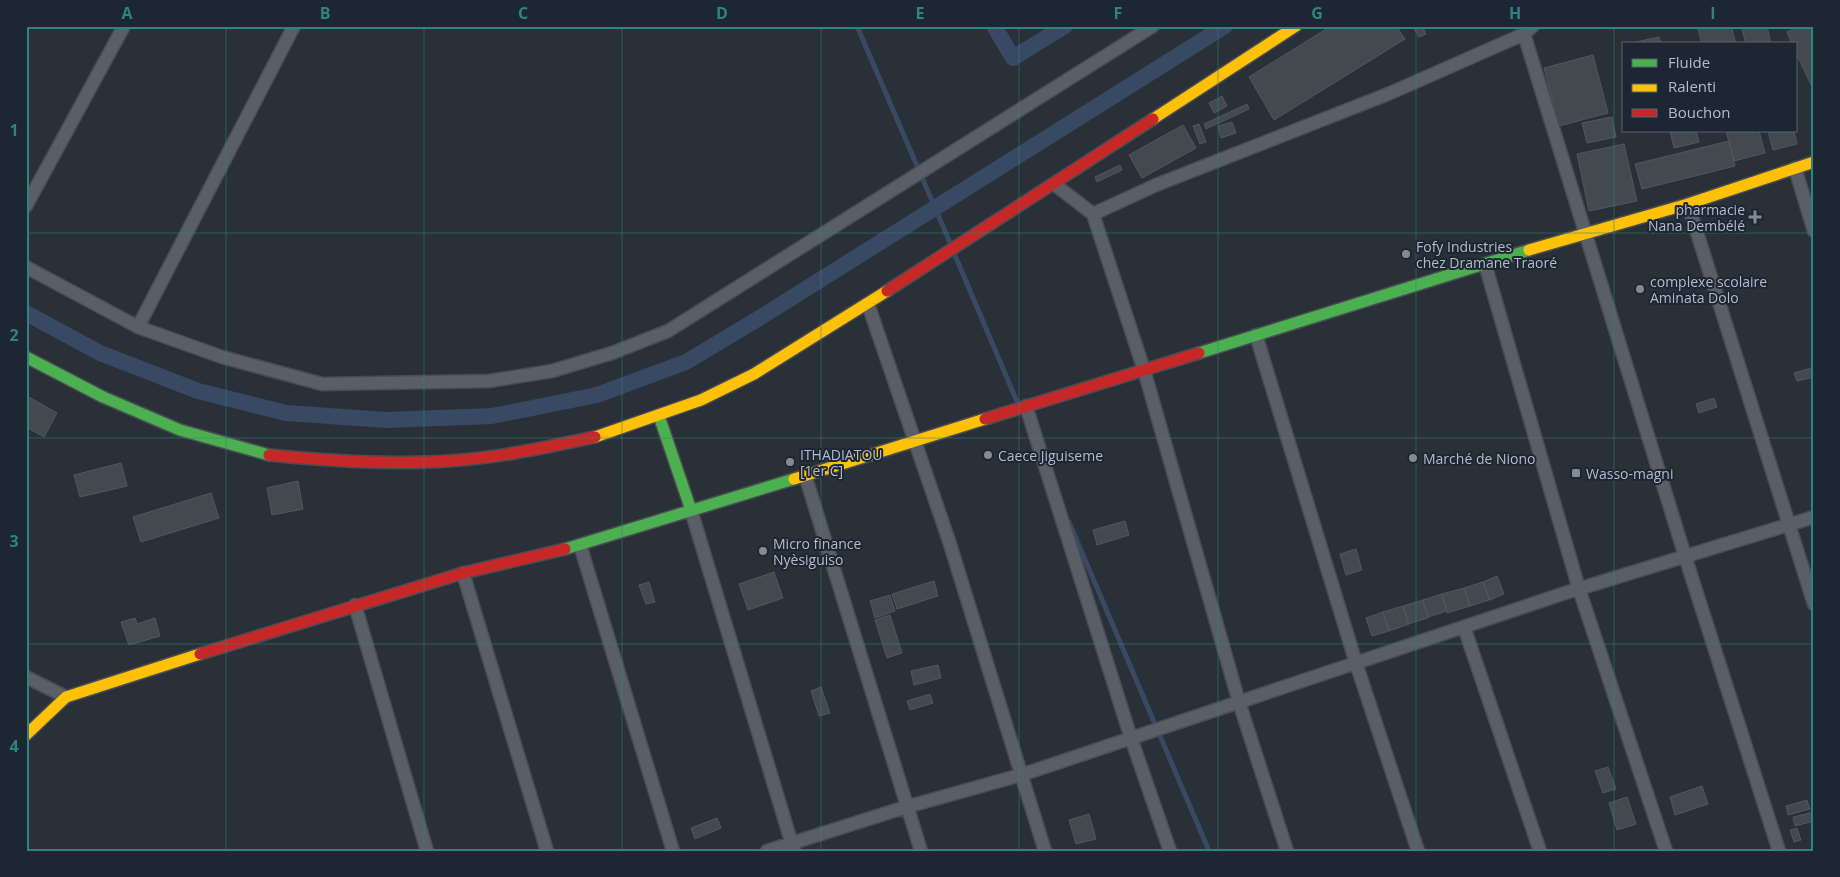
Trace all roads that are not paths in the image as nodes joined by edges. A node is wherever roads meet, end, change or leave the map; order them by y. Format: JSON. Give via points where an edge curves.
{"nodes":[{"id":1,"x":124,"y":26,"type":"edge"},
{"id":2,"x":294,"y":26,"type":"edge"},
{"id":3,"x":1153,"y":26,"type":"edge"},
{"id":4,"x":1296,"y":26,"type":"edge"},
{"id":5,"x":1529,"y":30,"type":"edge"},
{"id":6,"x":1814,"y":162,"type":"edge"},
{"id":7,"x":1795,"y":168,"type":"junction"},
{"id":8,"x":1054,"y":184,"type":"junction"},
{"id":9,"x":1688,"y":204,"type":"junction"},
{"id":10,"x":26,"y":206,"type":"edge"},
{"id":11,"x":1093,"y":214,"type":"junction"},
{"id":12,"x":1814,"y":231,"type":"edge"},
{"id":13,"x":1584,"y":233,"type":"junction"},
{"id":14,"x":1485,"y":264,"type":"junction"},
{"id":15,"x":26,"y":268,"type":"edge"},
{"id":16,"x":868,"y":304,"type":"junction"},
{"id":17,"x":138,"y":327,"type":"junction"},
{"id":18,"x":1256,"y":335,"type":"junction"},
{"id":19,"x":26,"y":357,"type":"edge"},
{"id":20,"x":1144,"y":370,"type":"junction"},
{"id":21,"x":1026,"y":406,"type":"junction"},
{"id":22,"x":659,"y":416,"type":"junction"},
{"id":23,"x":914,"y":440,"type":"junction"},
{"id":24,"x":805,"y":474,"type":"junction"},
{"id":25,"x":691,"y":510,"type":"junction"},
{"id":26,"x":1814,"y":517,"type":"edge"},
{"id":27,"x":1789,"y":525,"type":"junction"},
{"id":28,"x":580,"y":545,"type":"junction"},
{"id":29,"x":1685,"y":556,"type":"junction"},
{"id":30,"x":463,"y":573,"type":"junction"},
{"id":31,"x":1579,"y":589,"type":"junction"},
{"id":32,"x":1814,"y":604,"type":"edge"},
{"id":33,"x":355,"y":605,"type":"junction"},
{"id":34,"x":1464,"y":627,"type":"junction"},
{"id":35,"x":1356,"y":663,"type":"junction"},
{"id":36,"x":26,"y":677,"type":"edge"},
{"id":37,"x":66,"y":697,"type":"junction"},
{"id":38,"x":1239,"y":702,"type":"junction"},
{"id":39,"x":26,"y":735,"type":"edge"},
{"id":40,"x":1131,"y":738,"type":"junction"},
{"id":41,"x":1021,"y":775,"type":"junction"},
{"id":42,"x":906,"y":807,"type":"junction"},
{"id":43,"x":793,"y":847,"type":"edge"},
{"id":44,"x":427,"y":851,"type":"edge"},
{"id":45,"x":547,"y":851,"type":"edge"},
{"id":46,"x":673,"y":851,"type":"edge"},
{"id":47,"x":768,"y":851,"type":"edge"},
{"id":48,"x":921,"y":851,"type":"edge"},
{"id":49,"x":1046,"y":851,"type":"edge"},
{"id":50,"x":1170,"y":851,"type":"edge"},
{"id":51,"x":1288,"y":851,"type":"edge"},
{"id":52,"x":1418,"y":851,"type":"edge"},
{"id":53,"x":1540,"y":851,"type":"edge"},
{"id":54,"x":1666,"y":851,"type":"edge"},
{"id":55,"x":1779,"y":851,"type":"edge"}],
"edges":[{"from":1,"to":10,"type":"street"},
{"from":2,"to":17,"type":"street"},
{"from":3,"to":17,"type":"street","via":[[668,331],[552,372],[489,381],[322,384],[222,357]]},
{"from":4,"to":8,"type":"street"},
{"from":5,"to":11,"type":"street","via":[[1388,94],[1156,185]]},
{"from":5,"to":13,"type":"street"},
{"from":6,"to":7,"type":"street"},
{"from":7,"to":9,"type":"street"},
{"from":7,"to":12,"type":"street"},
{"from":8,"to":11,"type":"street"},
{"from":8,"to":16,"type":"street"},
{"from":9,"to":13,"type":"street"},
{"from":9,"to":27,"type":"street"},
{"from":11,"to":20,"type":"street"},
{"from":13,"to":14,"type":"street"},
{"from":13,"to":29,"type":"street"},
{"from":14,"to":18,"type":"street"},
{"from":14,"to":31,"type":"street"},
{"from":15,"to":17,"type":"street"},
{"from":16,"to":22,"type":"street","via":[[754,374]]},
{"from":16,"to":23,"type":"street"},
{"from":18,"to":20,"type":"street"},
{"from":18,"to":35,"type":"street"},
{"from":19,"to":22,"type":"street","via":[[104,397],[180,430],[266,455],[354,462],[449,461],[533,450],[600,436]]},
{"from":20,"to":21,"type":"street"},
{"from":20,"to":38,"type":"street"},
{"from":21,"to":23,"type":"street"},
{"from":21,"to":40,"type":"street"},
{"from":22,"to":25,"type":"street"},
{"from":23,"to":24,"type":"street"},
{"from":23,"to":41,"type":"street","via":[[950,541]]},
{"from":24,"to":25,"type":"street"},
{"from":24,"to":42,"type":"street"},
{"from":25,"to":28,"type":"street"},
{"from":25,"to":43,"type":"street"},
{"from":26,"to":27,"type":"street"},
{"from":27,"to":29,"type":"street"},
{"from":27,"to":32,"type":"street"},
{"from":28,"to":30,"type":"street"},
{"from":28,"to":46,"type":"street"},
{"from":29,"to":31,"type":"street"},
{"from":29,"to":55,"type":"street"},
{"from":30,"to":33,"type":"street"},
{"from":30,"to":45,"type":"street"},
{"from":31,"to":34,"type":"street"},
{"from":31,"to":54,"type":"street"},
{"from":33,"to":37,"type":"street"},
{"from":33,"to":44,"type":"street"},
{"from":34,"to":35,"type":"street"},
{"from":34,"to":53,"type":"street"},
{"from":35,"to":38,"type":"street"},
{"from":35,"to":52,"type":"street"},
{"from":36,"to":37,"type":"street"},
{"from":37,"to":39,"type":"street"},
{"from":38,"to":40,"type":"street"},
{"from":38,"to":51,"type":"street"},
{"from":40,"to":41,"type":"street"},
{"from":40,"to":50,"type":"street"},
{"from":41,"to":42,"type":"street"},
{"from":41,"to":49,"type":"street"},
{"from":42,"to":43,"type":"street"},
{"from":42,"to":48,"type":"street"},
{"from":43,"to":47,"type":"street"}]}
